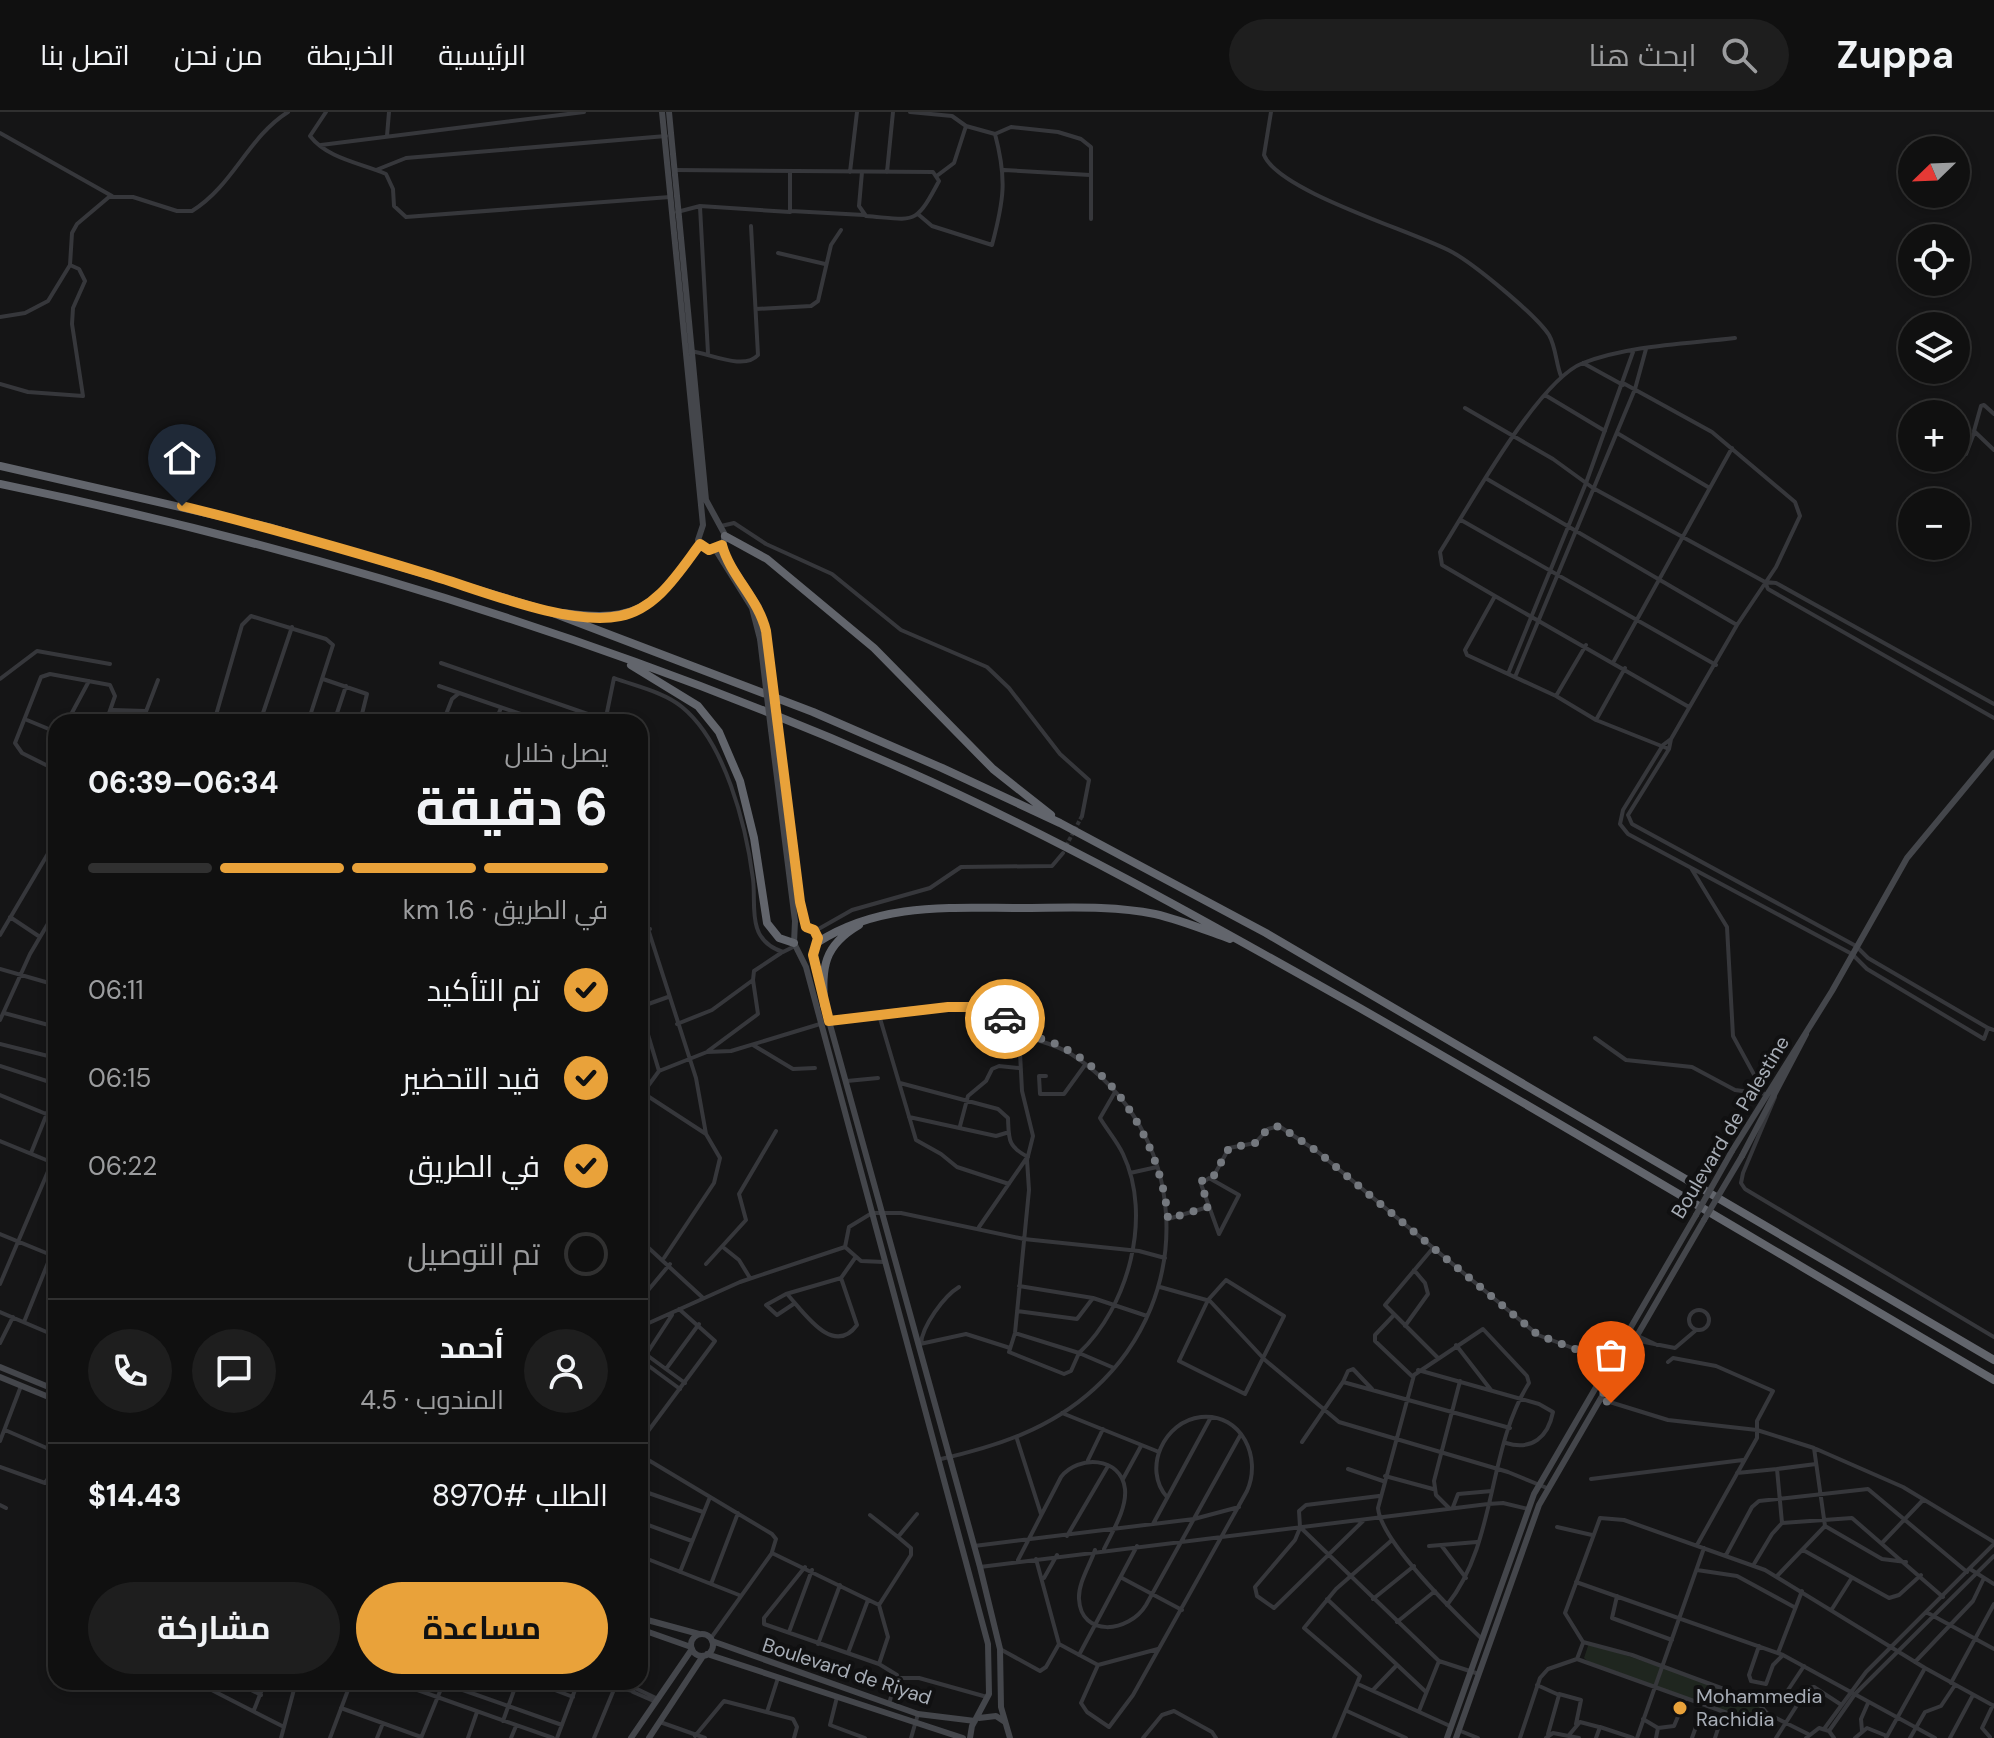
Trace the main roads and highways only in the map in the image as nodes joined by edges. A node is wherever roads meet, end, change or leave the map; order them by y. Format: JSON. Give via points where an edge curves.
{"nodes":[{"id":1,"x":0,"y":466,"type":"edge"},
{"id":2,"x":0,"y":484,"type":"edge"},
{"id":3,"x":700,"y":544,"type":"road end"},
{"id":4,"x":720,"y":544,"type":"road end"},
{"id":5,"x":545,"y":610,"type":"junction"},
{"id":6,"x":620,"y":658,"type":"junction"},
{"id":7,"x":1060,"y":823,"type":"junction"},
{"id":8,"x":876,"y":916,"type":"junction"},
{"id":9,"x":796,"y":946,"type":"road end"},
{"id":10,"x":816,"y":946,"type":"road end"},
{"id":11,"x":1252,"y":947,"type":"junction"},
{"id":12,"x":824,"y":1005,"type":"road end"},
{"id":13,"x":1994,"y":1360,"type":"edge"},
{"id":14,"x":1994,"y":1380,"type":"edge"}],
"edges":[{"from":1,"to":5,"type":"highway","via":[[272,528]]},
{"from":2,"to":6,"type":"highway","via":[[275,549]]},
{"from":3,"to":5,"type":"highway","via":[[660,595],[634,612],[602,618]]},
{"from":4,"to":7,"type":"highway","via":[[767,559],[874,648],[993,769]]},
{"from":5,"to":7,"type":"highway","via":[[813,712]]},
{"from":6,"to":9,"type":"highway","via":[[688,698],[719,732],[740,781],[767,923],[779,938]]},
{"from":6,"to":11,"type":"highway","via":[[903,769]]},
{"from":7,"to":13,"type":"highway","via":[[1371,992]]},
{"from":8,"to":10,"type":"highway","via":[[845,927]]},
{"from":8,"to":11,"type":"highway","via":[[950,906],[1093,907],[1173,918]]},
{"from":8,"to":12,"type":"highway","via":[[853,928],[831,950],[822,969]]},
{"from":11,"to":14,"type":"highway"}]}
